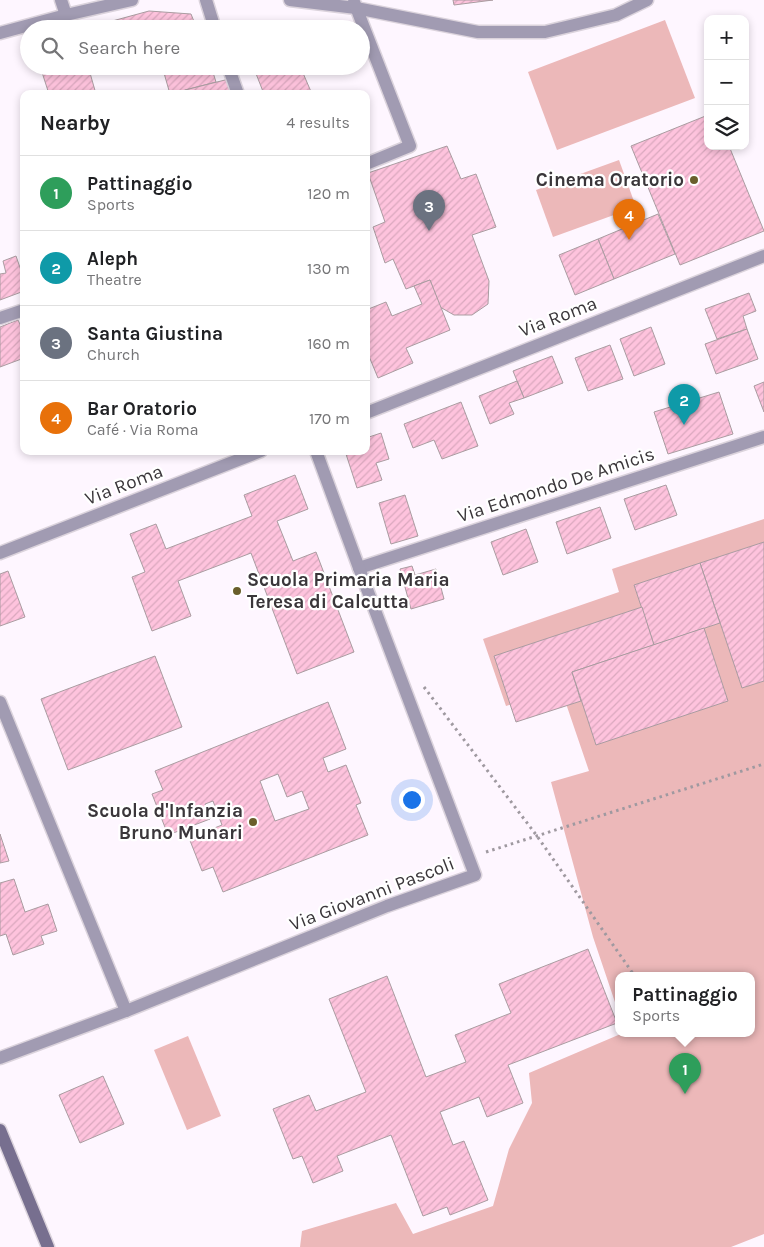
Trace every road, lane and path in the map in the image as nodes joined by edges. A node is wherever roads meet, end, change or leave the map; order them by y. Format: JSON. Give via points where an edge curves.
{"nodes":[{"id":1,"x":61,"y":0,"type":"edge"},
{"id":2,"x":132,"y":0,"type":"edge"},
{"id":3,"x":206,"y":0,"type":"edge"},
{"id":4,"x":290,"y":0,"type":"edge"},
{"id":5,"x":647,"y":0,"type":"edge"},
{"id":6,"x":355,"y":4,"type":"edge"},
{"id":7,"x":66,"y":16,"type":"junction"},
{"id":8,"x":50,"y":20,"type":"edge"},
{"id":9,"x":213,"y":20,"type":"edge"},
{"id":10,"x":361,"y":20,"type":"edge"},
{"id":11,"x":20,"y":28,"type":"edge"},
{"id":12,"x":0,"y":33,"type":"edge"},
{"id":13,"x":370,"y":43,"type":"edge"},
{"id":14,"x":231,"y":75,"type":"edge"},
{"id":15,"x":237,"y":90,"type":"edge"},
{"id":16,"x":370,"y":162,"type":"edge"},
{"id":17,"x":764,"y":256,"type":"edge"},
{"id":18,"x":20,"y":311,"type":"edge"},
{"id":19,"x":0,"y":318,"type":"edge"},
{"id":20,"x":370,"y":411,"type":"edge"},
{"id":21,"x":764,"y":437,"type":"edge"},
{"id":22,"x":252,"y":455,"type":"edge"},
{"id":23,"x":317,"y":455,"type":"edge"},
{"id":24,"x":0,"y":553,"type":"edge"},
{"id":25,"x":359,"y":568,"type":"junction"},
{"id":26,"x":424,"y":686,"type":"dead end"},
{"id":27,"x":0,"y":702,"type":"edge"},
{"id":28,"x":764,"y":764,"type":"edge"},
{"id":29,"x":537,"y":836,"type":"junction"},
{"id":30,"x":468,"y":858,"type":"junction"},
{"id":31,"x":632,"y":972,"type":"edge"},
{"id":32,"x":126,"y":1011,"type":"junction"},
{"id":33,"x":0,"y":1058,"type":"edge"},
{"id":34,"x":0,"y":1130,"type":"edge"},
{"id":35,"x":48,"y":1247,"type":"edge"}],
"edges":[{"from":1,"to":7,"type":"street"},
{"from":2,"to":7,"type":"street"},
{"from":3,"to":9,"type":"street"},
{"from":4,"to":6,"type":"street"},
{"from":5,"to":6,"type":"street","via":[[616,15],[545,32],[478,32]]},
{"from":6,"to":10,"type":"street"},
{"from":7,"to":8,"type":"street"},
{"from":11,"to":12,"type":"street"},
{"from":13,"to":16,"type":"street","via":[[410,146]]},
{"from":14,"to":15,"type":"street"},
{"from":17,"to":20,"type":"street","name":"Via Roma"},
{"from":18,"to":19,"type":"street"},
{"from":21,"to":25,"type":"street","name":"Via Edmondo De Amicis"},
{"from":22,"to":24,"type":"street","name":"Via Roma"},
{"from":23,"to":25,"type":"street","name":"Via Giovanni Pascoli"},
{"from":25,"to":30,"type":"street","name":"Via Giovanni Pascoli"},
{"from":26,"to":29,"type":"path"},
{"from":27,"to":32,"type":"street"},
{"from":28,"to":29,"type":"path"},
{"from":29,"to":30,"type":"path"},
{"from":29,"to":31,"type":"path"},
{"from":30,"to":32,"type":"street","name":"Via Giovanni Pascoli","via":[[475,875],[387,906]]},
{"from":32,"to":33,"type":"street","name":"Via Giovanni Pascoli"},
{"from":34,"to":35,"type":"street"}]}
